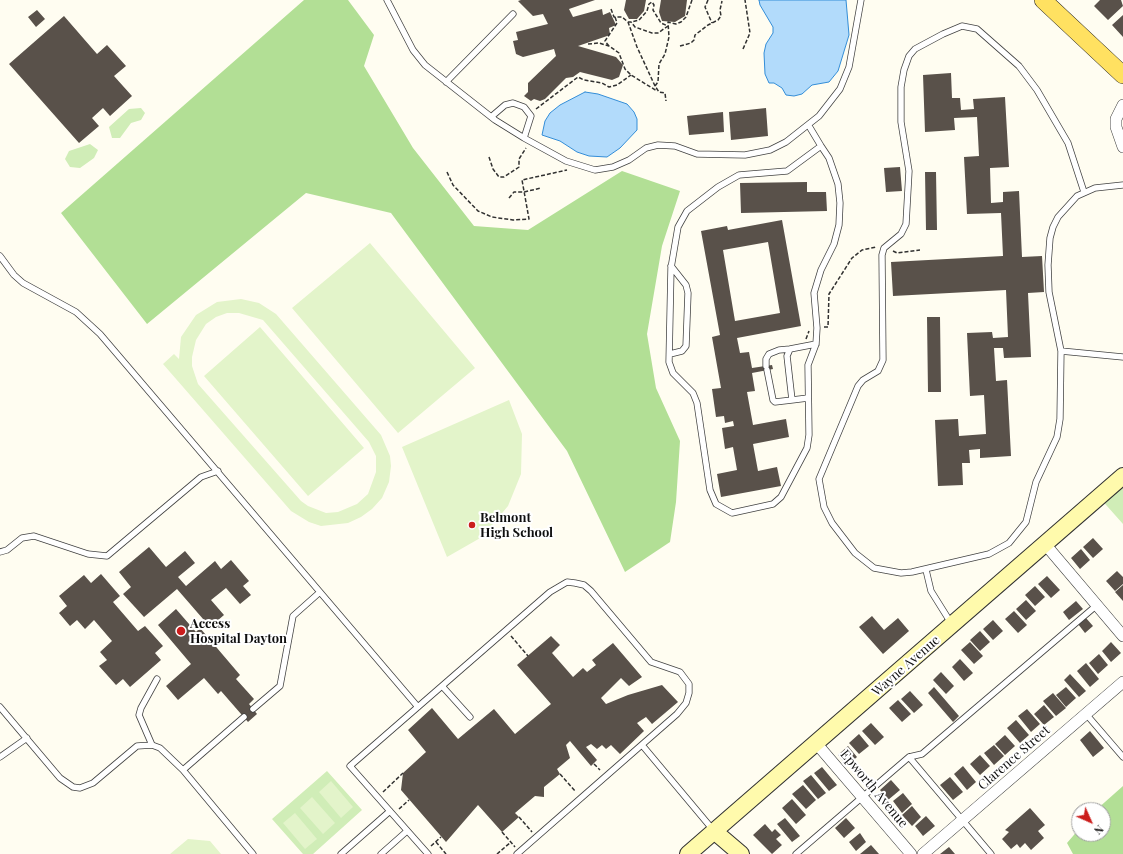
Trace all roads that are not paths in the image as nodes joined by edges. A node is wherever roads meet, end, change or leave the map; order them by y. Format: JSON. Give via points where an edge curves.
{"nodes":[{"id":1,"x":387,"y":0,"type":"edge"},
{"id":2,"x":861,"y":0,"type":"edge"},
{"id":3,"x":1043,"y":0,"type":"edge"},
{"id":4,"x":513,"y":14,"type":"dead end"},
{"id":5,"x":1123,"y":75,"type":"edge"},
{"id":6,"x":446,"y":82,"type":"junction"},
{"id":7,"x":1123,"y":105,"type":"edge"},
{"id":8,"x":491,"y":117,"type":"junction"},
{"id":9,"x":809,"y":126,"type":"junction"},
{"id":10,"x":524,"y":138,"type":"junction"},
{"id":11,"x":822,"y":146,"type":"junction"},
{"id":12,"x":1123,"y":147,"type":"edge"},
{"id":13,"x":1123,"y":185,"type":"edge"},
{"id":14,"x":1084,"y":192,"type":"junction"},
{"id":15,"x":0,"y":256,"type":"edge"},
{"id":16,"x":671,"y":266,"type":"junction"},
{"id":17,"x":816,"y":344,"type":"junction"},
{"id":18,"x":790,"y":349,"type":"junction"},
{"id":19,"x":1061,"y":351,"type":"junction"},
{"id":20,"x":670,"y":354,"type":"junction"},
{"id":21,"x":1123,"y":357,"type":"edge"},
{"id":22,"x":808,"y":398,"type":"junction"},
{"id":23,"x":792,"y":400,"type":"junction"},
{"id":24,"x":218,"y":471,"type":"junction"},
{"id":25,"x":1123,"y":476,"type":"edge"},
{"id":26,"x":1045,"y":544,"type":"junction"},
{"id":27,"x":0,"y":552,"type":"edge"},
{"id":28,"x":926,"y":570,"type":"junction"},
{"id":29,"x":320,"y":592,"type":"junction"},
{"id":30,"x":1097,"y":605,"type":"junction"},
{"id":31,"x":953,"y":625,"type":"junction"},
{"id":32,"x":1123,"y":636,"type":"edge"},
{"id":33,"x":157,"y":679,"type":"dead end"},
{"id":34,"x":1123,"y":682,"type":"edge"},
{"id":35,"x":442,"y":686,"type":"junction"},
{"id":36,"x":0,"y":707,"type":"edge"},
{"id":37,"x":418,"y":707,"type":"junction"},
{"id":38,"x":253,"y":709,"type":"dead end"},
{"id":39,"x":1086,"y":714,"type":"junction"},
{"id":40,"x":244,"y":717,"type":"dead end"},
{"id":41,"x":470,"y":717,"type":"dead end"},
{"id":42,"x":27,"y":738,"type":"junction"},
{"id":43,"x":816,"y":743,"type":"junction"},
{"id":44,"x":642,"y":744,"type":"junction"},
{"id":45,"x":152,"y":745,"type":"junction"},
{"id":46,"x":0,"y":757,"type":"edge"},
{"id":47,"x":909,"y":757,"type":"junction"},
{"id":48,"x":1123,"y":757,"type":"edge"},
{"id":49,"x":183,"y":770,"type":"junction"},
{"id":50,"x":863,"y":798,"type":"junction"},
{"id":51,"x":392,"y":813,"type":"junction"},
{"id":52,"x":962,"y":820,"type":"junction"},
{"id":53,"x":407,"y":831,"type":"junction"},
{"id":54,"x":714,"y":831,"type":"junction"},
{"id":55,"x":425,"y":853,"type":"edge"},
{"id":56,"x":518,"y":853,"type":"edge"},
{"id":57,"x":253,"y":854,"type":"edge"},
{"id":58,"x":341,"y":854,"type":"edge"},
{"id":59,"x":381,"y":854,"type":"edge"},
{"id":60,"x":688,"y":854,"type":"edge"},
{"id":61,"x":741,"y":854,"type":"edge"},
{"id":62,"x":796,"y":854,"type":"edge"},
{"id":63,"x":911,"y":854,"type":"edge"},
{"id":64,"x":923,"y":854,"type":"edge"},
{"id":65,"x":991,"y":854,"type":"edge"}],
"edges":[{"from":1,"to":6,"type":"lane","via":[[413,50]]},
{"from":2,"to":9,"type":"lane","via":[[845,79],[828,105]]},
{"from":3,"to":5,"type":"main road"},
{"from":4,"to":6,"type":"lane"},
{"from":6,"to":8,"type":"lane"},
{"from":7,"to":12,"type":"street","via":[[1116,119],[1116,127]]},
{"from":8,"to":10,"type":"lane"},
{"from":8,"to":10,"type":"lane","via":[[509,104],[524,107],[531,116]]},
{"from":9,"to":10,"type":"lane","via":[[770,150],[746,155],[698,154],[675,146],[658,145],[646,148],[613,167],[595,170],[575,164]]},
{"from":9,"to":11,"type":"lane"},
{"from":11,"to":16,"type":"lane","via":[[787,171],[738,174],[687,211],[678,227]]},
{"from":11,"to":17,"type":"lane","via":[[838,184],[840,203],[839,225],[834,244],[821,270],[814,294]]},
{"from":13,"to":14,"type":"lane"},
{"from":14,"to":19,"type":"lane","via":[[1067,205],[1058,217],[1050,238],[1049,292]]},
{"from":14,"to":28,"type":"lane","via":[[1068,144],[1052,114],[1019,66],[977,29],[962,26],[915,49],[909,56],[904,70],[900,103],[909,171],[906,224],[901,234],[884,248],[882,255],[883,360],[878,371],[858,386],[821,474],[821,493],[824,507],[832,523],[864,562],[884,571],[901,573]]},
{"from":15,"to":24,"type":"lane","via":[[23,283],[76,312],[87,321]]},
{"from":16,"to":20,"type":"lane"},
{"from":16,"to":20,"type":"lane","via":[[686,285],[688,293],[686,346],[682,351]]},
{"from":17,"to":18,"type":"lane"},
{"from":17,"to":22,"type":"lane","via":[[808,365]]},
{"from":18,"to":23,"type":"lane","via":[[786,356]]},
{"from":18,"to":23,"type":"lane","via":[[769,354],[766,359],[773,400]]},
{"from":19,"to":21,"type":"lane"},
{"from":19,"to":28,"type":"lane","via":[[1060,419],[1057,437],[1036,482],[1026,522],[1014,538],[1000,549]]},
{"from":20,"to":22,"type":"lane","via":[[673,373],[693,393],[697,403],[710,490],[716,504],[732,513],[773,504],[781,497],[807,448]]},
{"from":22,"to":23,"type":"lane"},
{"from":24,"to":27,"type":"lane","via":[[201,477],[108,556],[88,554],[34,536],[22,538],[7,550]]},
{"from":24,"to":29,"type":"lane"},
{"from":25,"to":26,"type":"main road","name":"Wayne Avenue"},
{"from":26,"to":30,"type":"street"},
{"from":26,"to":31,"type":"main road","name":"Wayne Avenue"},
{"from":28,"to":31,"type":"lane","via":[[936,601]]},
{"from":29,"to":37,"type":"lane"},
{"from":29,"to":38,"type":"lane","via":[[293,616],[280,686]]},
{"from":30,"to":32,"type":"street"},
{"from":30,"to":47,"type":"lane","via":[[922,754]]},
{"from":31,"to":43,"type":"main road","name":"Wayne Avenue"},
{"from":33,"to":45,"type":"lane","via":[[141,708],[140,716]]},
{"from":34,"to":39,"type":"street","name":"Clarence Street"},
{"from":35,"to":37,"type":"lane"},
{"from":35,"to":41,"type":"lane"},
{"from":35,"to":44,"type":"lane","via":[[559,585],[567,582],[584,586],[645,657],[651,662],[680,672],[689,684],[686,703]]},
{"from":36,"to":42,"type":"lane"},
{"from":37,"to":51,"type":"lane","via":[[350,766]]},
{"from":39,"to":48,"type":"lane"},
{"from":39,"to":52,"type":"street","name":"Clarence Street"},
{"from":40,"to":49,"type":"lane"},
{"from":42,"to":45,"type":"lane","via":[[67,784],[80,788],[93,783],[138,746]]},
{"from":42,"to":46,"type":"lane"},
{"from":43,"to":50,"type":"street","name":"Epworth Avenue"},
{"from":43,"to":54,"type":"main road","name":"Wayne Avenue"},
{"from":44,"to":54,"type":"lane"},
{"from":44,"to":56,"type":"lane"},
{"from":45,"to":49,"type":"lane","via":[[164,750]]},
{"from":47,"to":50,"type":"lane"},
{"from":47,"to":52,"type":"lane"},
{"from":49,"to":57,"type":"lane"},
{"from":50,"to":62,"type":"lane"},
{"from":50,"to":63,"type":"street","name":"Epworth Avenue"},
{"from":51,"to":53,"type":"lane"},
{"from":51,"to":58,"type":"lane"},
{"from":52,"to":64,"type":"street","name":"Clarence Street"},
{"from":52,"to":65,"type":"lane"},
{"from":53,"to":55,"type":"lane"},
{"from":53,"to":59,"type":"lane"},
{"from":54,"to":60,"type":"main road","name":"Wayne Avenue"},
{"from":54,"to":61,"type":"main road"}]}
